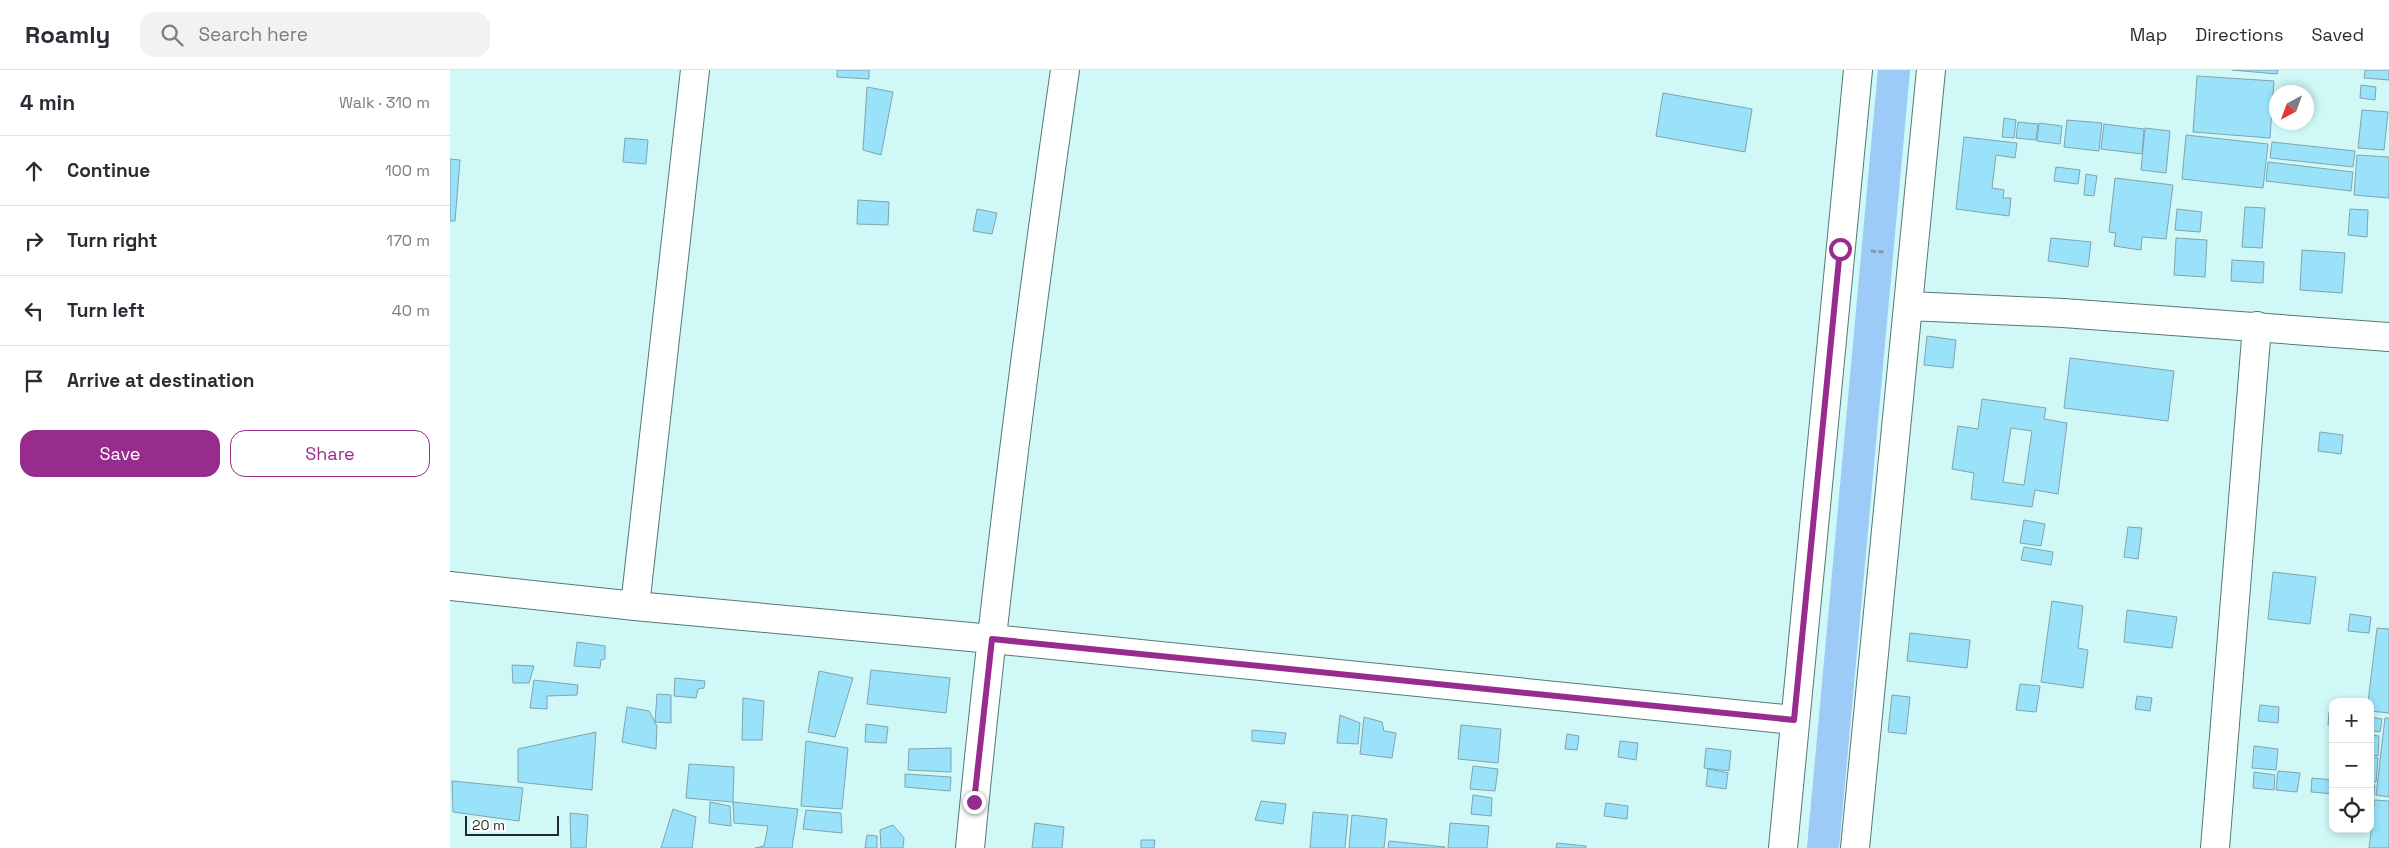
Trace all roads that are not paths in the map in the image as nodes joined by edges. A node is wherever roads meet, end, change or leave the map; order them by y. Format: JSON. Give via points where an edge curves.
{"nodes":[{"id":1,"x":694,"y":70,"type":"edge"},
{"id":2,"x":1066,"y":70,"type":"edge"},
{"id":3,"x":1858,"y":70,"type":"edge"},
{"id":4,"x":1931,"y":70,"type":"edge"},
{"id":5,"x":1909,"y":306,"type":"junction"},
{"id":6,"x":2257,"y":326,"type":"junction"},
{"id":7,"x":2389,"y":337,"type":"edge"},
{"id":8,"x":450,"y":586,"type":"edge"},
{"id":9,"x":635,"y":606,"type":"junction"},
{"id":10,"x":992,"y":639,"type":"junction"},
{"id":11,"x":1794,"y":720,"type":"junction"},
{"id":12,"x":970,"y":848,"type":"edge"},
{"id":13,"x":1783,"y":848,"type":"edge"},
{"id":14,"x":1855,"y":848,"type":"edge"},
{"id":15,"x":2215,"y":848,"type":"edge"}],
"edges":[{"from":1,"to":9,"type":"street"},
{"from":2,"to":10,"type":"street"},
{"from":3,"to":11,"type":"street"},
{"from":4,"to":5,"type":"street"},
{"from":5,"to":6,"type":"street"},
{"from":5,"to":14,"type":"street"},
{"from":6,"to":7,"type":"street"},
{"from":6,"to":15,"type":"street"},
{"from":8,"to":9,"type":"street"},
{"from":9,"to":10,"type":"street"},
{"from":10,"to":11,"type":"street"},
{"from":10,"to":12,"type":"street"},
{"from":11,"to":13,"type":"street"}]}
